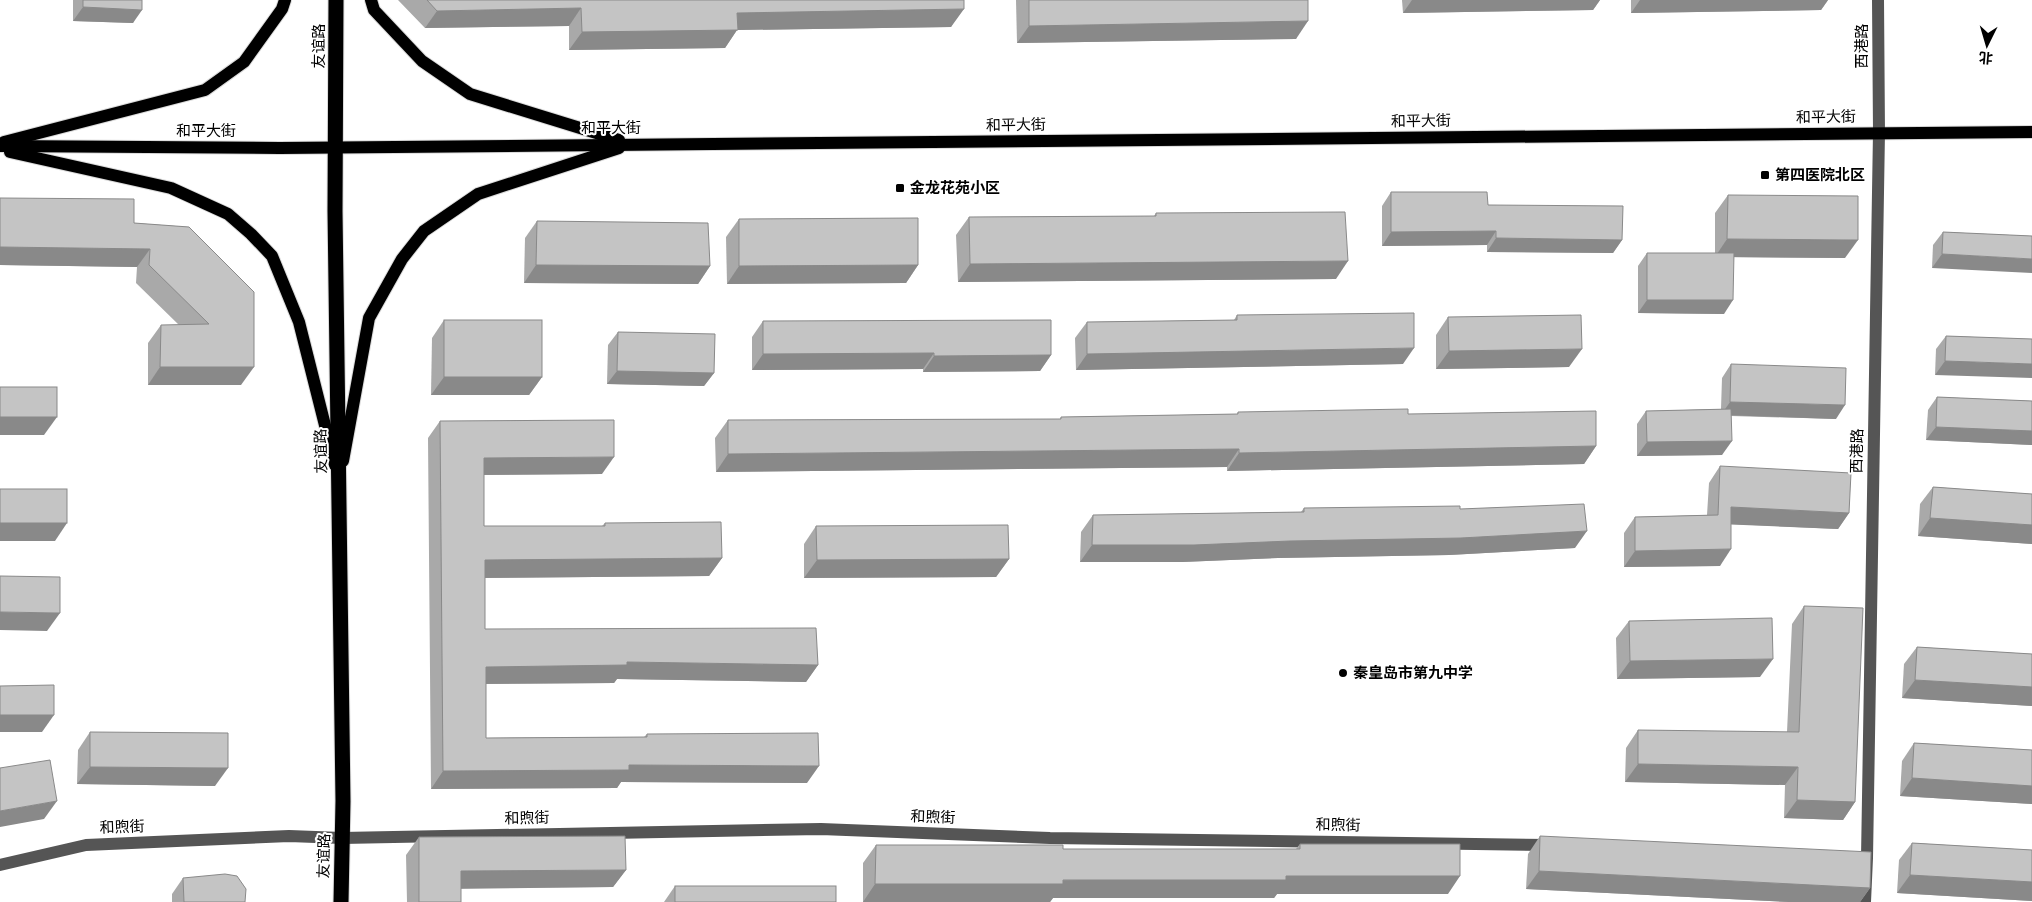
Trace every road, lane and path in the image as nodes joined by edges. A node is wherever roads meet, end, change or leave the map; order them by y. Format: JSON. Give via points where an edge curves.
{"nodes":[{"id":1,"x":285,"y":0,"type":"edge"},
{"id":2,"x":336,"y":0,"type":"edge"},
{"id":3,"x":371,"y":0,"type":"edge"},
{"id":4,"x":1878,"y":0,"type":"edge"},
{"id":5,"x":1879,"y":132,"type":"junction"},
{"id":6,"x":2032,"y":132,"type":"edge"},
{"id":7,"x":631,"y":144,"type":"junction"},
{"id":8,"x":0,"y":146,"type":"edge"},
{"id":9,"x":336,"y":146,"type":"junction"},
{"id":10,"x":339,"y":482,"type":"junction"},
{"id":11,"x":342,"y":838,"type":"junction"},
{"id":12,"x":1565,"y":846,"type":"edge"},
{"id":13,"x":0,"y":865,"type":"edge"},
{"id":14,"x":341,"y":902,"type":"edge"},
{"id":15,"x":1865,"y":902,"type":"edge"}],
"edges":[{"from":1,"to":8,"type":"main road","via":[[244,62],[205,90]]},
{"from":2,"to":9,"type":"highway","name":"友谊路"},
{"from":3,"to":7,"type":"main road","via":[[374,10],[422,62],[470,94]]},
{"from":4,"to":5,"type":"street","name":"西港路"},
{"from":5,"to":6,"type":"main road","name":"和平大街"},
{"from":5,"to":7,"type":"main road","name":"和平大街"},
{"from":5,"to":15,"type":"street","name":"西港路","via":[[1862,858]]},
{"from":7,"to":9,"type":"main road","name":"和平大街"},
{"from":7,"to":10,"type":"main road","via":[[478,194],[424,231],[402,258],[369,318]]},
{"from":8,"to":9,"type":"main road","name":"和平大街"},
{"from":8,"to":10,"type":"main road","via":[[171,188],[228,214],[251,234],[272,256],[299,322]]},
{"from":9,"to":10,"type":"highway","name":"友谊路"},
{"from":10,"to":11,"type":"highway","name":"友谊路"},
{"from":11,"to":12,"type":"street","name":"和煦街","via":[[821,829],[1050,838]]},
{"from":11,"to":13,"type":"street","name":"和煦街","via":[[289,836],[86,845]]},
{"from":11,"to":14,"type":"highway","name":"友谊路"}]}
